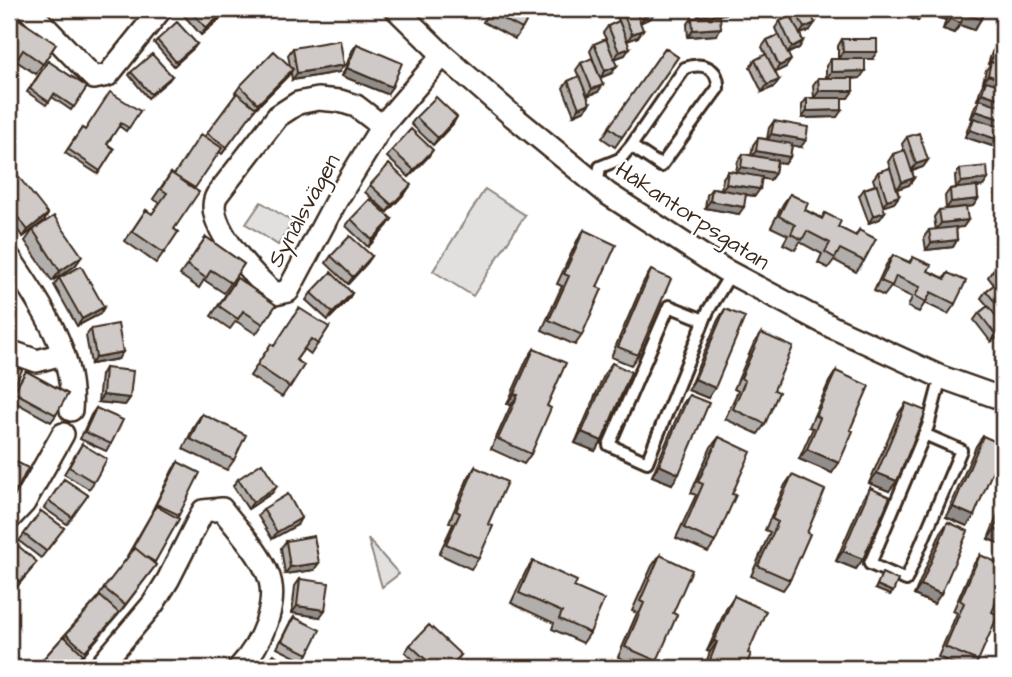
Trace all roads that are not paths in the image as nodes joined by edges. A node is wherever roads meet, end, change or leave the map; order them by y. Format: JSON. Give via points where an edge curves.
{"nodes":[{"id":1,"x":28,"y":9,"type":"edge"},
{"id":2,"x":161,"y":9,"type":"edge"},
{"id":3,"x":396,"y":9,"type":"edge"},
{"id":4,"x":443,"y":55,"type":"junction"},
{"id":5,"x":382,"y":126,"type":"junction"},
{"id":6,"x":632,"y":146,"type":"junction"},
{"id":7,"x":597,"y":186,"type":"junction"},
{"id":8,"x":9,"y":257,"type":"edge"},
{"id":9,"x":731,"y":273,"type":"junction"},
{"id":10,"x":704,"y":320,"type":"junction"},
{"id":11,"x":9,"y":351,"type":"edge"},
{"id":12,"x":62,"y":354,"type":"junction"},
{"id":13,"x":941,"y":377,"type":"junction"},
{"id":14,"x":1003,"y":398,"type":"edge"},
{"id":15,"x":71,"y":410,"type":"dead end"},
{"id":16,"x":63,"y":434,"type":"dead end"},
{"id":17,"x":924,"y":434,"type":"junction"},
{"id":18,"x":9,"y":519,"type":"edge"},
{"id":19,"x":99,"y":668,"type":"edge"},
{"id":20,"x":239,"y":668,"type":"edge"}],
"edges":[{"from":1,"to":2,"type":"street","via":[[94,78],[108,75]]},
{"from":3,"to":4,"type":"street","name":"Håkantorpsgatan"},
{"from":4,"to":5,"type":"street","name":"Synålsvägen"},
{"from":4,"to":7,"type":"street","name":"Håkantorpsgatan"},
{"from":5,"to":5,"type":"street","name":"Synålsvägen","via":[[335,201],[288,291],[275,294],[254,275],[214,219],[213,202],[278,116],[298,103],[340,101],[356,106]]},
{"from":6,"to":6,"type":"lane","via":[[685,68],[707,66],[714,72],[718,88],[661,166]]},
{"from":6,"to":7,"type":"lane","via":[[620,159],[600,167]]},
{"from":7,"to":9,"type":"street","name":"Håkantorpsgatan"},
{"from":8,"to":12,"type":"street","via":[[39,304]]},
{"from":9,"to":10,"type":"lane"},
{"from":9,"to":13,"type":"street","name":"Håkantorpsgatan","via":[[832,327]]},
{"from":10,"to":10,"type":"lane","via":[[646,462],[609,445],[669,306]]},
{"from":11,"to":12,"type":"street","via":[[37,361]]},
{"from":12,"to":15,"type":"street","via":[[71,381]]},
{"from":13,"to":14,"type":"street","name":"Håkantorpsgatan"},
{"from":13,"to":17,"type":"lane"},
{"from":16,"to":18,"type":"street"},
{"from":17,"to":17,"type":"lane","via":[[870,564],[906,580],[961,450]]},
{"from":19,"to":20,"type":"street","via":[[169,580],[203,511],[222,509],[268,574],[271,606],[263,635]]}]}
